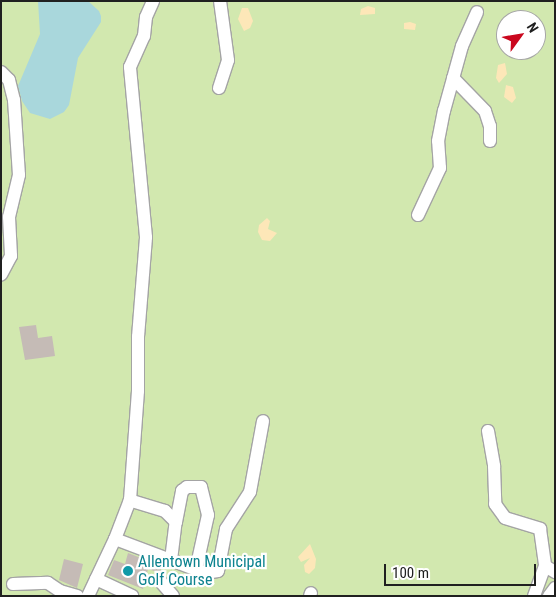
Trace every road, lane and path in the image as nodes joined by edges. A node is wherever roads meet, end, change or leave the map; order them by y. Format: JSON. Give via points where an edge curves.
{"nodes":[{"id":1,"x":153,"y":1,"type":"edge"},
{"id":2,"x":220,"y":1,"type":"edge"},
{"id":3,"x":477,"y":12,"type":"dead end"},
{"id":4,"x":1,"y":72,"type":"edge"},
{"id":5,"x":453,"y":78,"type":"junction"},
{"id":6,"x":219,"y":88,"type":"dead end"},
{"id":7,"x":490,"y":141,"type":"dead end"},
{"id":8,"x":418,"y":215,"type":"dead end"},
{"id":9,"x":1,"y":275,"type":"edge"},
{"id":10,"x":262,"y":421,"type":"dead end"},
{"id":11,"x":488,"y":431,"type":"dead end"},
{"id":12,"x":130,"y":500,"type":"junction"},
{"id":13,"x":176,"y":522,"type":"junction"},
{"id":14,"x":115,"y":539,"type":"junction"},
{"id":15,"x":171,"y":560,"type":"junction"},
{"id":16,"x":196,"y":569,"type":"junction"},
{"id":17,"x":550,"y":569,"type":"edge"},
{"id":18,"x":96,"y":579,"type":"junction"},
{"id":19,"x":161,"y":582,"type":"dead end"},
{"id":20,"x":13,"y":584,"type":"dead end"},
{"id":21,"x":555,"y":588,"type":"edge"},
{"id":22,"x":52,"y":592,"type":"edge"},
{"id":23,"x":77,"y":596,"type":"edge"},
{"id":24,"x":88,"y":596,"type":"edge"},
{"id":25,"x":132,"y":596,"type":"edge"},
{"id":26,"x":173,"y":596,"type":"edge"},
{"id":27,"x":534,"y":596,"type":"edge"},
{"id":28,"x":549,"y":596,"type":"edge"}],
"edges":[{"from":1,"to":12,"type":"lane","via":[[146,17],[144,36],[130,67],[146,238]]},
{"from":2,"to":6,"type":"lane","via":[[228,60]]},
{"from":3,"to":5,"type":"lane"},
{"from":4,"to":9,"type":"lane","via":[[9,80],[14,100],[19,175],[9,217],[11,256]]},
{"from":5,"to":7,"type":"lane","via":[[485,112],[490,126]]},
{"from":5,"to":8,"type":"lane","via":[[438,141],[440,168]]},
{"from":10,"to":16,"type":"lane","via":[[250,492],[226,529],[221,568],[214,574]]},
{"from":11,"to":17,"type":"lane","via":[[494,466],[495,504],[506,518],[540,529]]},
{"from":12,"to":13,"type":"lane","via":[[165,511]]},
{"from":12,"to":14,"type":"lane"},
{"from":13,"to":15,"type":"lane"},
{"from":13,"to":16,"type":"lane","via":[[182,491],[187,487],[201,487],[208,515]]},
{"from":14,"to":15,"type":"lane"},
{"from":14,"to":18,"type":"lane"},
{"from":15,"to":16,"type":"lane"},
{"from":17,"to":27,"type":"lane"},
{"from":18,"to":24,"type":"lane"},
{"from":18,"to":25,"type":"lane"},
{"from":19,"to":26,"type":"lane"},
{"from":20,"to":22,"type":"lane","via":[[30,581],[48,583]]},
{"from":21,"to":28,"type":"lane"},
{"from":22,"to":23,"type":"lane"}]}
